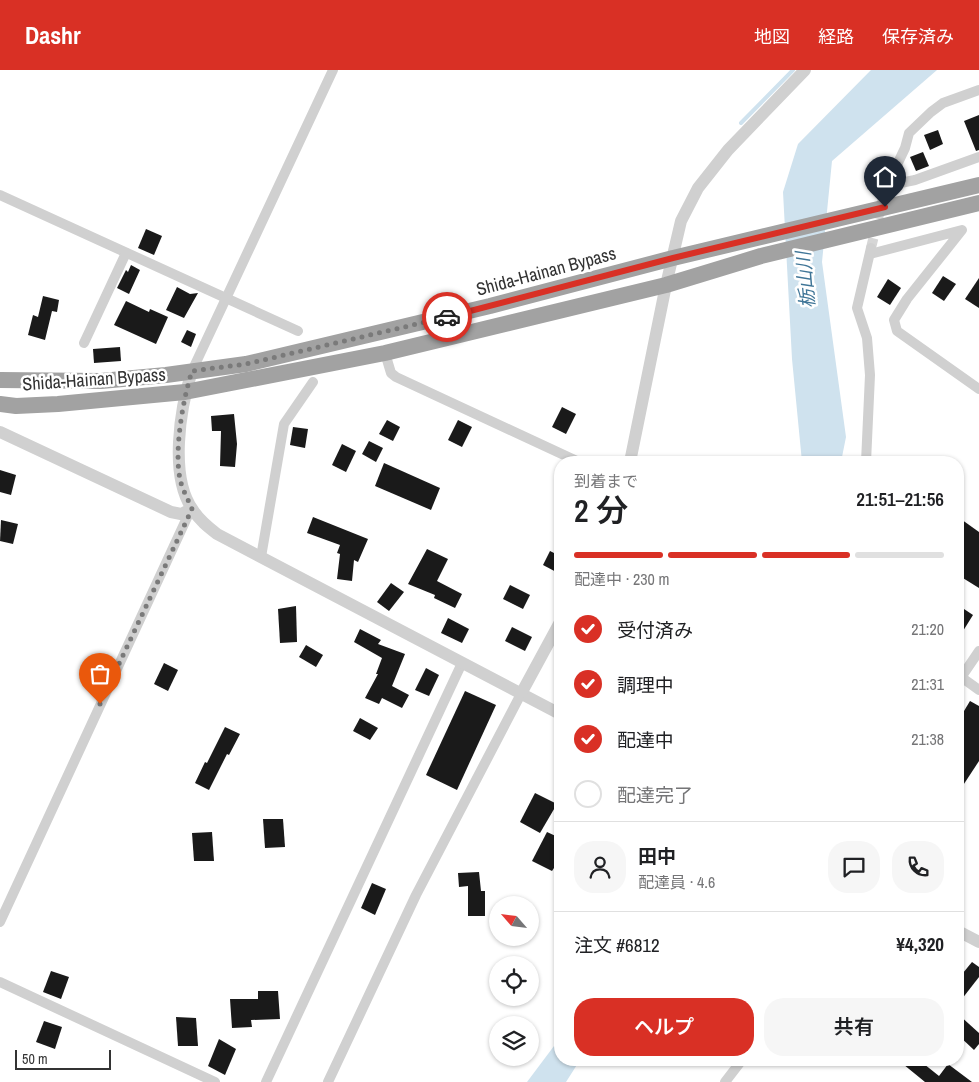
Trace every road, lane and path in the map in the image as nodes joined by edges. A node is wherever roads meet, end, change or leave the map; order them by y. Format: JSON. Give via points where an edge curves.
{"nodes":[{"id":1,"x":333,"y":70,"type":"edge"},
{"id":2,"x":805,"y":70,"type":"edge"},
{"id":3,"x":979,"y":90,"type":"edge"},
{"id":4,"x":979,"y":158,"type":"edge"},
{"id":5,"x":979,"y":185,"type":"edge"},
{"id":6,"x":0,"y":195,"type":"edge"},
{"id":7,"x":979,"y":203,"type":"edge"},
{"id":8,"x":126,"y":253,"type":"junction"},
{"id":9,"x":673,"y":258,"type":"junction"},
{"id":10,"x":666,"y":285,"type":"junction"},
{"id":11,"x":224,"y":299,"type":"junction"},
{"id":12,"x":298,"y":331,"type":"dead end"},
{"id":13,"x":84,"y":343,"type":"dead end"},
{"id":14,"x":385,"y":353,"type":"junction"},
{"id":15,"x":192,"y":371,"type":"junction"},
{"id":16,"x":0,"y":380,"type":"edge"},
{"id":17,"x":313,"y":382,"type":"dead end"},
{"id":18,"x":979,"y":389,"type":"edge"},
{"id":19,"x":185,"y":392,"type":"junction"},
{"id":20,"x":0,"y":404,"type":"edge"},
{"id":21,"x":0,"y":432,"type":"edge"},
{"id":22,"x":566,"y":456,"type":"edge"},
{"id":23,"x":631,"y":456,"type":"edge"},
{"id":24,"x":866,"y":456,"type":"edge"},
{"id":25,"x":192,"y":509,"type":"junction"},
{"id":26,"x":261,"y":557,"type":"junction"},
{"id":27,"x":554,"y":633,"type":"edge"},
{"id":28,"x":979,"y":651,"type":"edge"},
{"id":29,"x":462,"y":663,"type":"junction"},
{"id":30,"x":964,"y":672,"type":"edge"},
{"id":31,"x":964,"y":682,"type":"edge"},
{"id":32,"x":979,"y":690,"type":"edge"},
{"id":33,"x":522,"y":692,"type":"junction"},
{"id":34,"x":554,"y":711,"type":"edge"},
{"id":35,"x":0,"y":922,"type":"edge"},
{"id":36,"x":964,"y":934,"type":"edge"},
{"id":37,"x":979,"y":942,"type":"edge"},
{"id":38,"x":0,"y":982,"type":"edge"},
{"id":39,"x":737,"y":1066,"type":"edge"},
{"id":40,"x":215,"y":1082,"type":"edge"},
{"id":41,"x":266,"y":1082,"type":"edge"},
{"id":42,"x":328,"y":1082,"type":"edge"},
{"id":43,"x":725,"y":1082,"type":"edge"}],
"edges":[{"from":1,"to":11,"type":"street"},
{"from":2,"to":9,"type":"street","via":[[728,150],[698,188],[681,221]]},
{"from":3,"to":4,"type":"street","via":[[943,103],[910,134],[886,188]]},
{"from":5,"to":9,"type":"highway","name":"Shida-Hainan Bypass"},
{"from":6,"to":8,"type":"street"},
{"from":7,"to":10,"type":"highway","name":"Shida-Hainan Bypass","via":[[761,256]]},
{"from":8,"to":11,"type":"street"},
{"from":8,"to":13,"type":"street"},
{"from":9,"to":10,"type":"street"},
{"from":9,"to":15,"type":"highway","name":"Shida-Hainan Bypass","via":[[426,322],[246,364]]},
{"from":10,"to":14,"type":"highway","name":"Shida-Hainan Bypass"},
{"from":10,"to":23,"type":"street"},
{"from":11,"to":12,"type":"street"},
{"from":11,"to":15,"type":"street"},
{"from":14,"to":19,"type":"highway","name":"Shida-Hainan Bypass"},
{"from":14,"to":22,"type":"street","via":[[396,377]]},
{"from":15,"to":16,"type":"highway","name":"Shida-Hainan Bypass","via":[[102,381]]},
{"from":15,"to":19,"type":"street"},
{"from":17,"to":26,"type":"street","via":[[284,424]]},
{"from":18,"to":24,"type":"street","via":[[897,331],[894,320],[907,298],[962,230],[870,251],[857,308],[867,338],[870,375]]},
{"from":19,"to":20,"type":"highway","name":"Shida-Hainan Bypass","via":[[58,404]]},
{"from":19,"to":25,"type":"street","via":[[178,460],[180,480]]},
{"from":21,"to":25,"type":"street","via":[[171,512],[181,514]]},
{"from":25,"to":26,"type":"street","via":[[217,534]]},
{"from":25,"to":35,"type":"street"},
{"from":26,"to":29,"type":"street"},
{"from":27,"to":33,"type":"street"},
{"from":28,"to":30,"type":"street"},
{"from":29,"to":33,"type":"street"},
{"from":29,"to":41,"type":"street"},
{"from":31,"to":32,"type":"street"},
{"from":33,"to":34,"type":"street"},
{"from":33,"to":42,"type":"street","via":[[416,894]]},
{"from":36,"to":37,"type":"street"},
{"from":38,"to":40,"type":"street"},
{"from":39,"to":43,"type":"street"}]}
